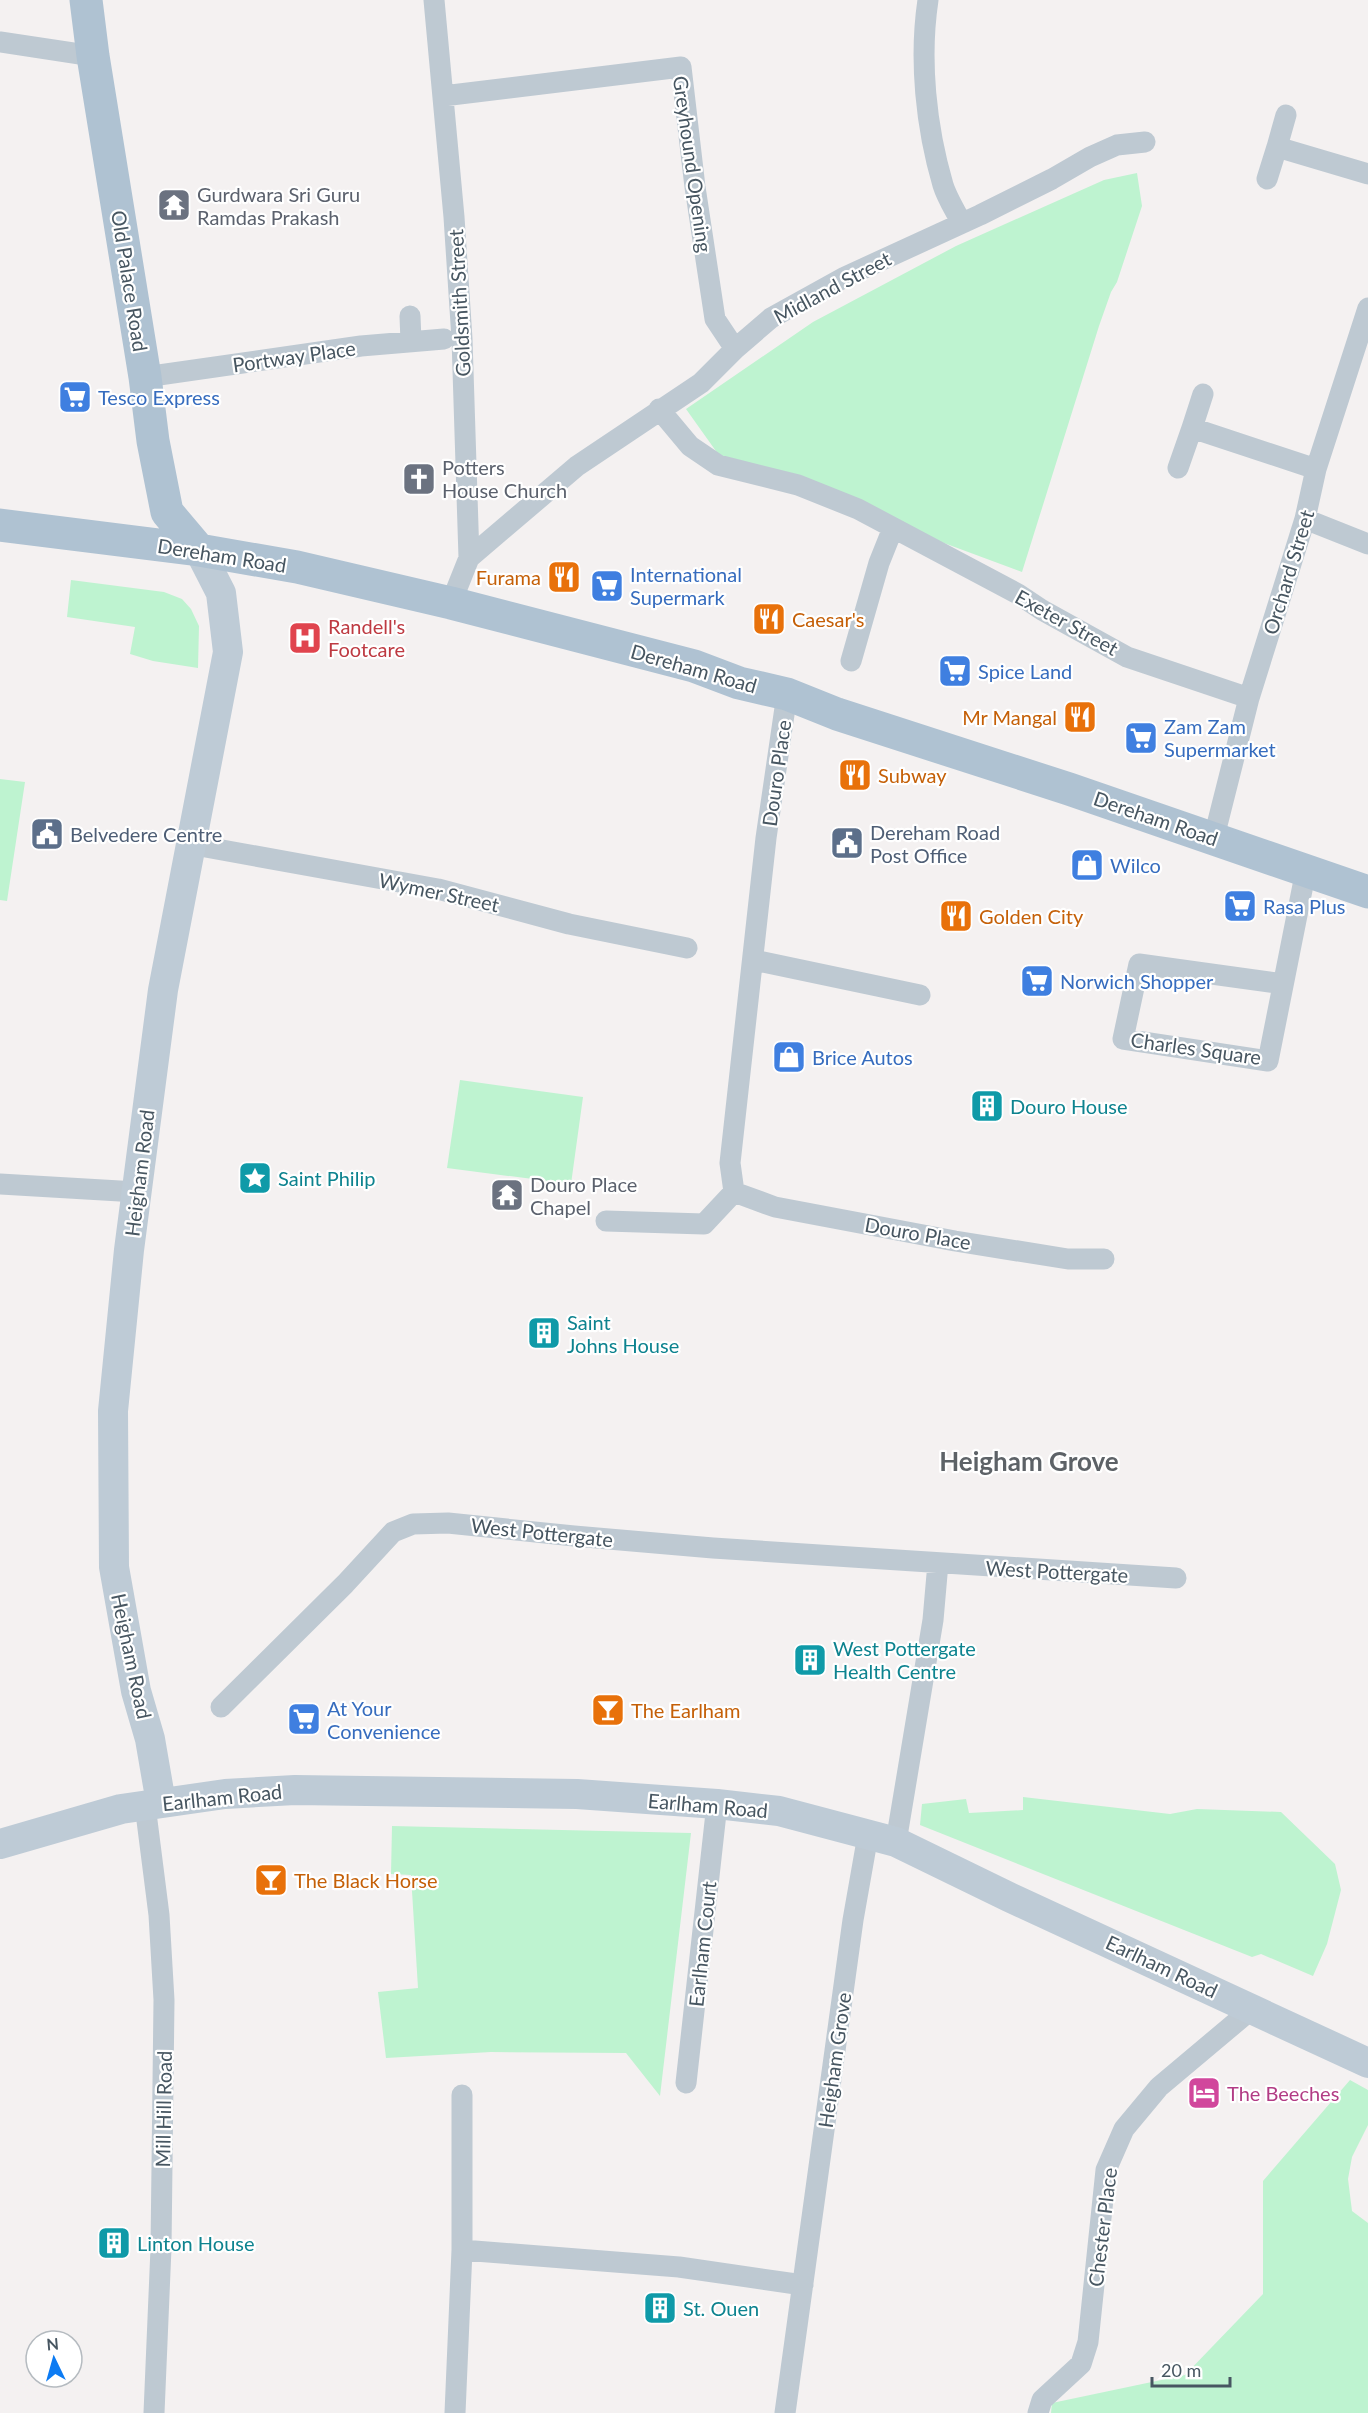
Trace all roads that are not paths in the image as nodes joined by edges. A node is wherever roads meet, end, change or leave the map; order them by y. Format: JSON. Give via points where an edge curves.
{"nodes":[{"id":1,"x":86,"y":0,"type":"edge"},
{"id":2,"x":434,"y":0,"type":"edge"},
{"id":3,"x":927,"y":0,"type":"edge"},
{"id":4,"x":0,"y":42,"type":"edge"},
{"id":5,"x":93,"y":56,"type":"junction"},
{"id":6,"x":443,"y":96,"type":"junction"},
{"id":7,"x":1286,"y":114,"type":"dead end"},
{"id":8,"x":1145,"y":142,"type":"dead end"},
{"id":9,"x":1277,"y":147,"type":"junction"},
{"id":10,"x":1368,"y":174,"type":"edge"},
{"id":11,"x":1267,"y":179,"type":"dead end"},
{"id":12,"x":961,"y":222,"type":"junction"},
{"id":13,"x":1368,"y":308,"type":"edge"},
{"id":14,"x":410,"y":316,"type":"dead end"},
{"id":15,"x":444,"y":339,"type":"dead end"},
{"id":16,"x":411,"y":342,"type":"junction"},
{"id":17,"x":735,"y":349,"type":"junction"},
{"id":18,"x":145,"y":377,"type":"junction"},
{"id":19,"x":1203,"y":394,"type":"dead end"},
{"id":20,"x":659,"y":409,"type":"junction"},
{"id":21,"x":1192,"y":428,"type":"junction"},
{"id":22,"x":1178,"y":468,"type":"dead end"},
{"id":23,"x":1316,"y":469,"type":"junction"},
{"id":24,"x":1305,"y":519,"type":"junction"},
{"id":25,"x":0,"y":525,"type":"edge"},
{"id":26,"x":893,"y":528,"type":"junction"},
{"id":27,"x":1368,"y":544,"type":"edge"},
{"id":28,"x":198,"y":550,"type":"junction"},
{"id":29,"x":469,"y":558,"type":"junction"},
{"id":30,"x":451,"y":603,"type":"junction"},
{"id":31,"x":851,"y":661,"type":"dead end"},
{"id":32,"x":787,"y":694,"type":"junction"},
{"id":33,"x":1249,"y":698,"type":"junction"},
{"id":34,"x":1214,"y":837,"type":"junction"},
{"id":35,"x":189,"y":844,"type":"junction"},
{"id":36,"x":1306,"y":870,"type":"junction"},
{"id":37,"x":1368,"y":892,"type":"edge"},
{"id":38,"x":687,"y":948,"type":"dead end"},
{"id":39,"x":753,"y":960,"type":"junction"},
{"id":40,"x":1283,"y":984,"type":"junction"},
{"id":41,"x":920,"y":995,"type":"dead end"},
{"id":42,"x":0,"y":1184,"type":"edge"},
{"id":43,"x":137,"y":1192,"type":"junction"},
{"id":44,"x":734,"y":1192,"type":"junction"},
{"id":45,"x":606,"y":1221,"type":"dead end"},
{"id":46,"x":1104,"y":1259,"type":"dead end"},
{"id":47,"x":938,"y":1563,"type":"junction"},
{"id":48,"x":1176,"y":1578,"type":"dead end"},
{"id":49,"x":221,"y":1707,"type":"dead end"},
{"id":50,"x":153,"y":1804,"type":"junction"},
{"id":51,"x":717,"y":1804,"type":"junction"},
{"id":52,"x":882,"y":1838,"type":"junction"},
{"id":53,"x":0,"y":1844,"type":"edge"},
{"id":54,"x":1252,"y":2008,"type":"junction"},
{"id":55,"x":1368,"y":2063,"type":"edge"},
{"id":56,"x":686,"y":2083,"type":"dead end"},
{"id":57,"x":462,"y":2095,"type":"dead end"},
{"id":58,"x":462,"y":2250,"type":"junction"},
{"id":59,"x":803,"y":2285,"type":"junction"},
{"id":60,"x":154,"y":2413,"type":"edge"},
{"id":61,"x":455,"y":2413,"type":"edge"},
{"id":62,"x":785,"y":2413,"type":"edge"},
{"id":63,"x":1038,"y":2413,"type":"edge"}],
"edges":[{"from":1,"to":5,"type":"main road","name":"Old Palace Road"},
{"from":2,"to":6,"type":"street","name":"Goldsmith Street"},
{"from":3,"to":12,"type":"street","via":[[925,73],[930,125],[944,186]]},
{"from":4,"to":5,"type":"street"},
{"from":5,"to":18,"type":"main road","name":"Old Palace Road"},
{"from":6,"to":17,"type":"street","name":"Greyhound Opening","via":[[681,67],[715,318]]},
{"from":6,"to":29,"type":"street","name":"Goldsmith Street","via":[[462,339]]},
{"from":7,"to":9,"type":"street"},
{"from":8,"to":12,"type":"street","name":"Midland Street","via":[[1117,146],[1090,157]]},
{"from":9,"to":10,"type":"street"},
{"from":9,"to":11,"type":"street"},
{"from":12,"to":17,"type":"street","name":"Midland Street","via":[[845,277],[771,318]]},
{"from":13,"to":23,"type":"street","name":"Orchard Street"},
{"from":14,"to":16,"type":"street"},
{"from":15,"to":16,"type":"street","name":"Portway Place"},
{"from":16,"to":18,"type":"street","name":"Portway Place"},
{"from":17,"to":20,"type":"street","name":"Midland Street","via":[[701,383]]},
{"from":18,"to":28,"type":"main road","name":"Old Palace Road","via":[[167,512]]},
{"from":19,"to":21,"type":"street"},
{"from":20,"to":26,"type":"street","name":"Exeter Street","via":[[690,446],[718,465],[798,485]]},
{"from":20,"to":29,"type":"street","name":"Midland Street","via":[[577,466]]},
{"from":21,"to":22,"type":"street"},
{"from":21,"to":23,"type":"street"},
{"from":23,"to":24,"type":"street","name":"Orchard Street"},
{"from":24,"to":27,"type":"street"},
{"from":24,"to":33,"type":"street","name":"Orchard Street"},
{"from":25,"to":28,"type":"main road","name":"Dereham Road"},
{"from":26,"to":31,"type":"street"},
{"from":26,"to":33,"type":"street","name":"Exeter Street","via":[[1127,657]]},
{"from":28,"to":30,"type":"main road","name":"Dereham Road","via":[[297,567]]},
{"from":28,"to":35,"type":"main road","name":"Heigham Road","via":[[221,593],[228,652]]},
{"from":29,"to":30,"type":"street","name":"Goldsmith Street"},
{"from":30,"to":32,"type":"main road","name":"Dereham Road"},
{"from":32,"to":34,"type":"main road","name":"Dereham Road","via":[[837,714]]},
{"from":32,"to":39,"type":"street","name":"Douro Place"},
{"from":33,"to":34,"type":"street","name":"Orchard Street"},
{"from":34,"to":36,"type":"main road","name":"Dereham Road"},
{"from":35,"to":38,"type":"street","name":"Wymer Street","via":[[438,889],[569,924]]},
{"from":35,"to":43,"type":"main road","name":"Heigham Road","via":[[163,990]]},
{"from":36,"to":37,"type":"main road","name":"Dereham Road"},
{"from":36,"to":40,"type":"street","name":"Charles Square"},
{"from":39,"to":41,"type":"street"},
{"from":39,"to":44,"type":"street","name":"Douro Place","via":[[730,1163]]},
{"from":40,"to":40,"type":"street","name":"Charles Square","via":[[1139,964],[1123,1039],[1268,1061]]},
{"from":42,"to":43,"type":"street"},
{"from":43,"to":50,"type":"main road","name":"Heigham Road","via":[[113,1411],[114,1567],[136,1691],[150,1739]]},
{"from":44,"to":45,"type":"street","via":[[704,1224]]},
{"from":44,"to":46,"type":"street","name":"Douro Place","via":[[775,1207],[956,1241],[1068,1259]]},
{"from":47,"to":48,"type":"street","name":"West Pottergate"},
{"from":47,"to":49,"type":"street","name":"West Pottergate","via":[[608,1539],[448,1522],[413,1524],[393,1532]]},
{"from":47,"to":52,"type":"street","via":[[931,1631]]},
{"from":50,"to":51,"type":"main road","name":"Earlham Road","via":[[225,1794],[306,1790],[577,1794]]},
{"from":50,"to":53,"type":"main road","name":"Earlham Road","via":[[122,1809]]},
{"from":50,"to":60,"type":"street","name":"Mill Hill Road","via":[[164,2000],[161,2248]]},
{"from":51,"to":52,"type":"main road","name":"Earlham Road","via":[[779,1811]]},
{"from":51,"to":56,"type":"street","name":"Earlham Court"},
{"from":52,"to":54,"type":"main road","name":"Earlham Road"},
{"from":52,"to":59,"type":"street","name":"Heigham Grove","via":[[853,1920]]},
{"from":54,"to":55,"type":"main road","name":"Earlham Road"},
{"from":54,"to":63,"type":"street","name":"Chester Place","via":[[1159,2087],[1124,2129],[1106,2170],[1088,2342],[1081,2364],[1041,2400]]},
{"from":57,"to":58,"type":"street"},
{"from":58,"to":59,"type":"street","via":[[679,2267]]},
{"from":58,"to":61,"type":"street"},
{"from":59,"to":62,"type":"street","name":"Heigham Grove"}]}
